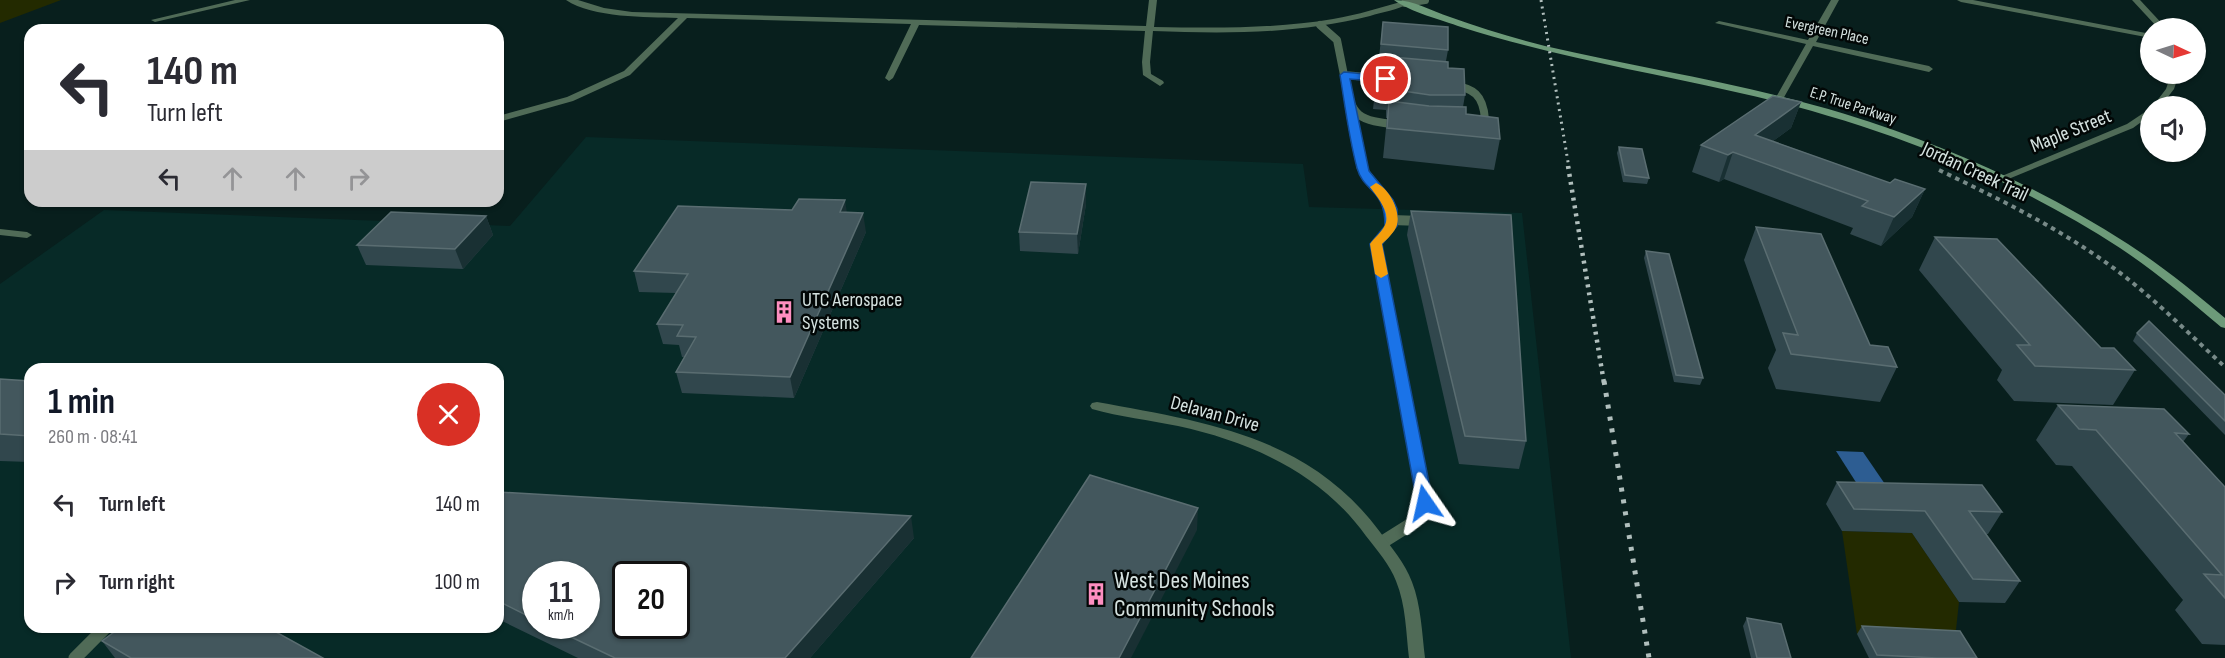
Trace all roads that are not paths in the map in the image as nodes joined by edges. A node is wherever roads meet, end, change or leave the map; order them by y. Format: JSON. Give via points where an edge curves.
{"nodes":[{"id":1,"x":246,"y":0,"type":"edge"},
{"id":2,"x":570,"y":0,"type":"edge"},
{"id":3,"x":1153,"y":0,"type":"edge"},
{"id":4,"x":1425,"y":0,"type":"edge"},
{"id":5,"x":1835,"y":0,"type":"edge"},
{"id":6,"x":1961,"y":0,"type":"edge"},
{"id":7,"x":2136,"y":0,"type":"edge"},
{"id":8,"x":1405,"y":1,"type":"edge"},
{"id":9,"x":684,"y":16,"type":"junction"},
{"id":10,"x":2153,"y":18,"type":"edge"},
{"id":11,"x":155,"y":20,"type":"dead end"},
{"id":12,"x":916,"y":22,"type":"junction"},
{"id":13,"x":1719,"y":23,"type":"dead end"},
{"id":14,"x":1320,"y":25,"type":"junction"},
{"id":15,"x":1151,"y":28,"type":"junction"},
{"id":16,"x":2140,"y":34,"type":"edge"},
{"id":17,"x":1812,"y":44,"type":"junction"},
{"id":18,"x":1929,"y":69,"type":"dead end"},
{"id":19,"x":1344,"y":75,"type":"junction"},
{"id":20,"x":889,"y":78,"type":"dead end"},
{"id":21,"x":1403,"y":80,"type":"edge"},
{"id":22,"x":1160,"y":83,"type":"dead end"},
{"id":23,"x":1438,"y":83,"type":"edge"},
{"id":24,"x":1779,"y":99,"type":"junction"},
{"id":25,"x":1350,"y":107,"type":"junction"},
{"id":26,"x":504,"y":117,"type":"edge"},
{"id":27,"x":2140,"y":119,"type":"edge"},
{"id":28,"x":1408,"y":126,"type":"edge"},
{"id":29,"x":1467,"y":130,"type":"edge"},
{"id":30,"x":2002,"y":178,"type":"junction"},
{"id":31,"x":1392,"y":220,"type":"junction"},
{"id":32,"x":1434,"y":222,"type":"edge"},
{"id":33,"x":0,"y":232,"type":"edge"},
{"id":34,"x":27,"y":235,"type":"dead end"},
{"id":35,"x":2223,"y":320,"type":"edge"},
{"id":36,"x":1097,"y":406,"type":"dead end"},
{"id":37,"x":1381,"y":543,"type":"junction"},
{"id":38,"x":100,"y":633,"type":"edge"},
{"id":39,"x":75,"y":658,"type":"edge"},
{"id":40,"x":1417,"y":658,"type":"edge"}],
"edges":[{"from":1,"to":11,"type":"street"},
{"from":2,"to":9,"type":"street","via":[[603,10]]},
{"from":3,"to":15,"type":"street"},
{"from":4,"to":8,"type":"lane"},
{"from":5,"to":17,"type":"street"},
{"from":6,"to":16,"type":"street"},
{"from":7,"to":10,"type":"street"},
{"from":8,"to":14,"type":"street","via":[[1362,17]]},
{"from":8,"to":24,"type":"main road","name":"E.P. True Parkway","via":[[1447,20],[1511,39]]},
{"from":9,"to":12,"type":"street"},
{"from":9,"to":26,"type":"street","via":[[627,72],[570,99]]},
{"from":12,"to":15,"type":"street"},
{"from":12,"to":20,"type":"street"},
{"from":13,"to":17,"type":"street","name":"Evergreen Place"},
{"from":14,"to":15,"type":"street","via":[[1220,31]]},
{"from":14,"to":19,"type":"lane","via":[[1337,40]]},
{"from":15,"to":22,"type":"street","via":[[1147,75]]},
{"from":17,"to":18,"type":"street","name":"Evergreen Place"},
{"from":17,"to":24,"type":"street"},
{"from":19,"to":21,"type":"lane"},
{"from":19,"to":25,"type":"lane"},
{"from":23,"to":29,"type":"lane","via":[[1463,86],[1482,96],[1485,119],[1482,125]]},
{"from":24,"to":30,"type":"main road","name":"E.P. True Parkway","via":[[1880,129]]},
{"from":25,"to":28,"type":"lane","via":[[1355,114],[1373,122]]},
{"from":25,"to":31,"type":"lane","via":[[1363,171],[1387,200]]},
{"from":27,"to":30,"type":"street","name":"Maple Street"},
{"from":30,"to":35,"type":"main road","name":"E.P. True Parkway","via":[[2111,237]]},
{"from":31,"to":32,"type":"lane"},
{"from":31,"to":37,"type":"lane","via":[[1376,244],[1425,503],[1416,521]]},
{"from":33,"to":34,"type":"street"},
{"from":36,"to":37,"type":"street","name":"Delavan Drive","via":[[1242,438],[1288,458],[1317,475],[1368,523]]},
{"from":37,"to":40,"type":"street","name":"Delavan Drive","via":[[1404,582]]},
{"from":38,"to":39,"type":"lane"}]}
